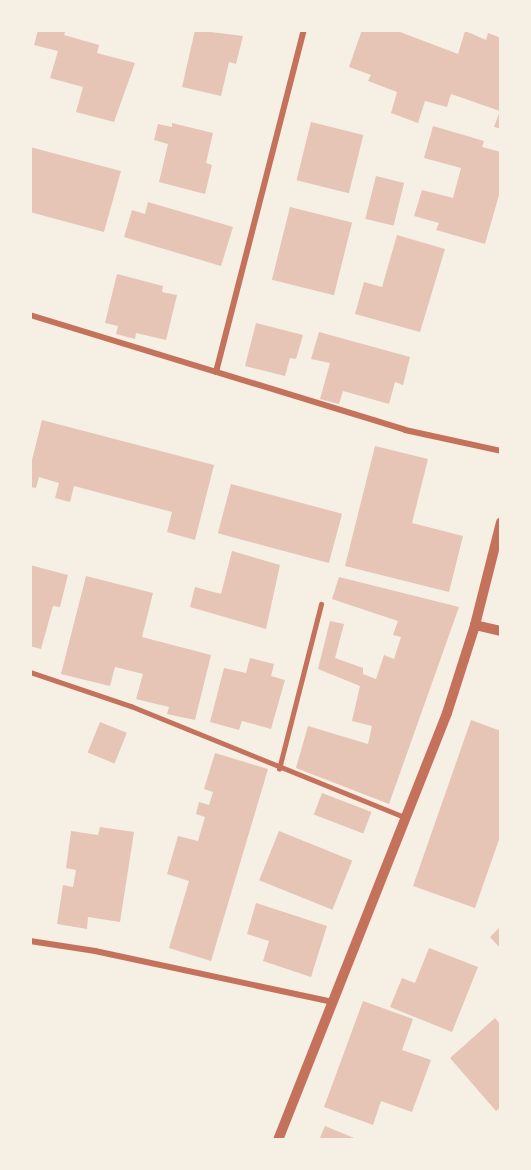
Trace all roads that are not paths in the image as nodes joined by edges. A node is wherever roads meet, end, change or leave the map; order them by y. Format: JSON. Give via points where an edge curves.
{"nodes":[{"id":1,"x":304,"y":30,"type":"edge"},
{"id":2,"x":30,"y":315,"type":"edge"},
{"id":3,"x":216,"y":372,"type":"junction"},
{"id":4,"x":501,"y":451,"type":"edge"},
{"id":5,"x":501,"y":522,"type":"edge"},
{"id":6,"x":321,"y":604,"type":"dead end"},
{"id":7,"x":475,"y":625,"type":"junction"},
{"id":8,"x":501,"y":631,"type":"edge"},
{"id":9,"x":30,"y":672,"type":"edge"},
{"id":10,"x":279,"y":769,"type":"junction"},
{"id":11,"x":406,"y":817,"type":"junction"},
{"id":12,"x":30,"y":941,"type":"edge"},
{"id":13,"x":332,"y":1002,"type":"junction"},
{"id":14,"x":278,"y":1140,"type":"edge"}],
"edges":[{"from":1,"to":3,"type":"street"},
{"from":2,"to":3,"type":"street"},
{"from":3,"to":4,"type":"street","via":[[405,430]]},
{"from":5,"to":7,"type":"street"},
{"from":6,"to":10,"type":"lane"},
{"from":7,"to":8,"type":"street"},
{"from":7,"to":11,"type":"street"},
{"from":9,"to":10,"type":"lane","via":[[131,706]]},
{"from":10,"to":11,"type":"lane"},
{"from":11,"to":13,"type":"street"},
{"from":12,"to":13,"type":"street","via":[[95,951]]},
{"from":13,"to":14,"type":"street"}]}
